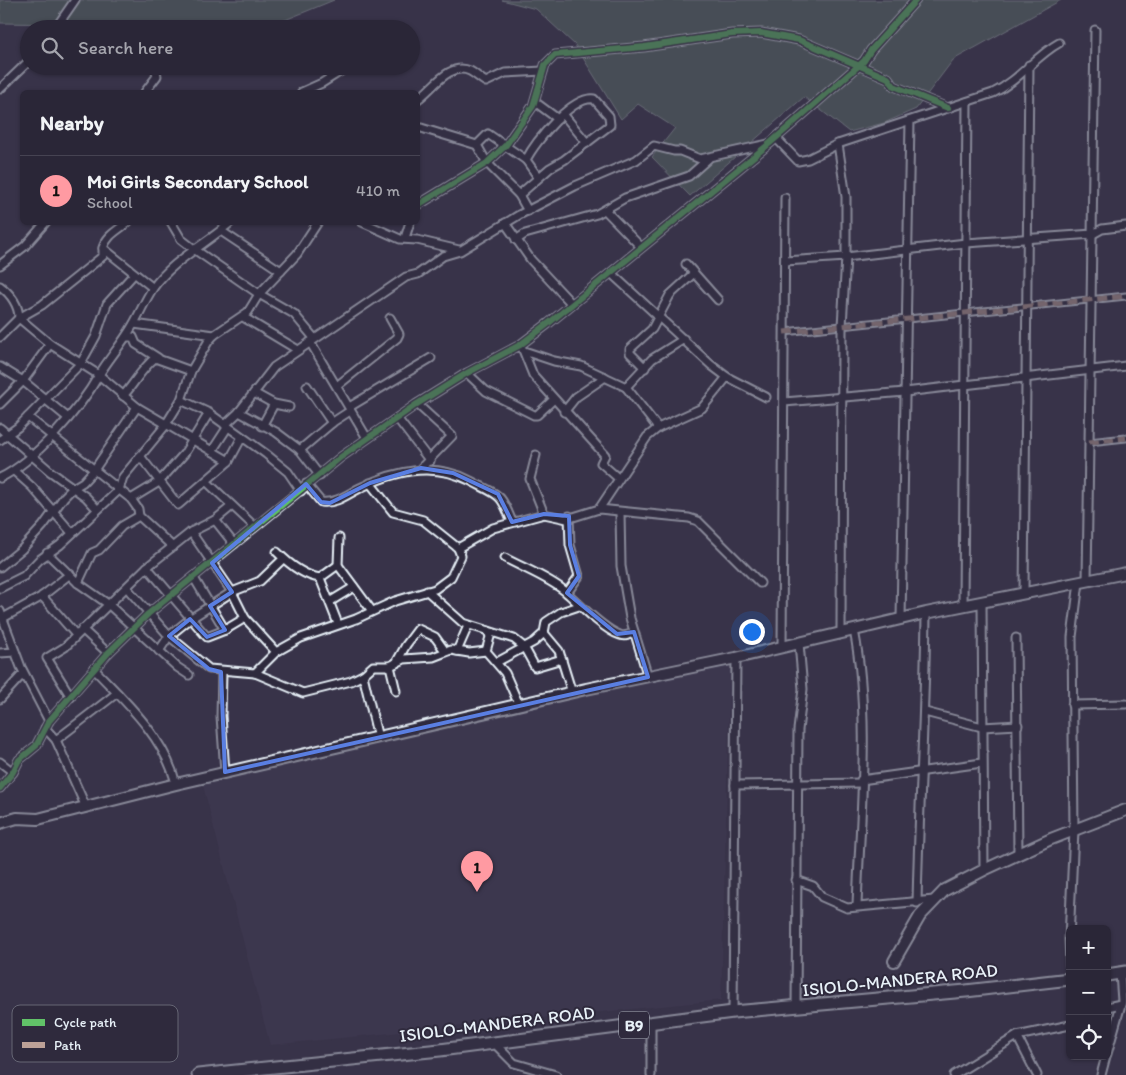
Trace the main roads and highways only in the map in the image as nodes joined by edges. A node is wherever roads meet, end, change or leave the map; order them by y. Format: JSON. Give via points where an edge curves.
{"nodes":[{"id":1,"x":1126,"y":573,"type":"edge"},
{"id":2,"x":1126,"y":810,"type":"edge"},
{"id":3,"x":0,"y":823,"type":"edge"},
{"id":4,"x":894,"y":961,"type":"dead end"},
{"id":5,"x":1066,"y":979,"type":"edge"},
{"id":6,"x":198,"y":1075,"type":"edge"}],
"edges":[{"from":1,"to":3,"type":"main road","via":[[926,613],[519,704],[85,805],[38,819],[17,818]]},
{"from":2,"to":4,"type":"main road","via":[[1018,854],[945,890],[920,916]]},
{"from":5,"to":6,"type":"highway","name":"ISIOLO-MANDERA ROAD","number":"B9","via":[[733,1012],[440,1050]]}]}
